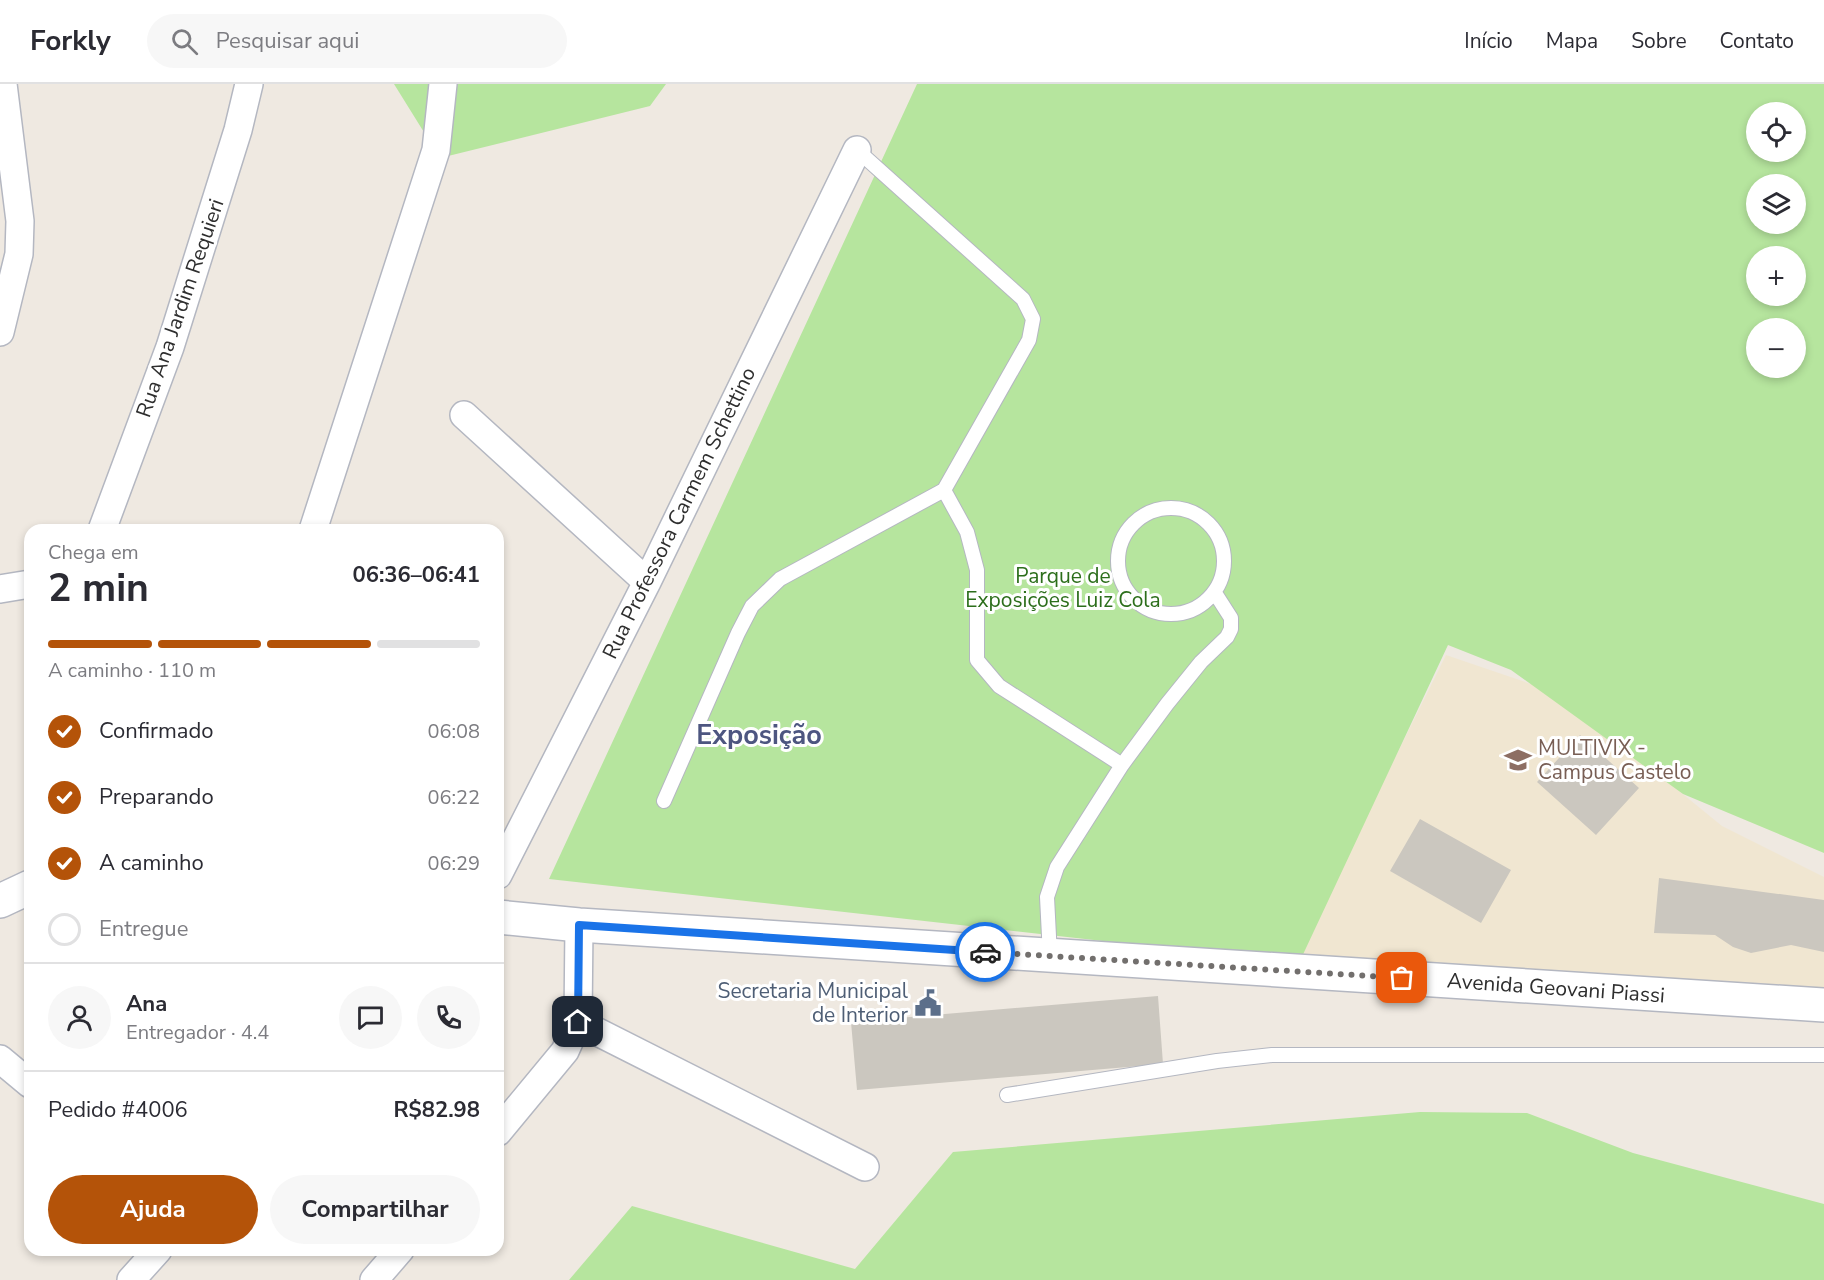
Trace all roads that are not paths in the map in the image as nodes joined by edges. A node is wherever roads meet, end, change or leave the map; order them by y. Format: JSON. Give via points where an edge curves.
{"nodes":[{"id":1,"x":3,"y":84,"type":"edge"},
{"id":2,"x":249,"y":84,"type":"edge"},
{"id":3,"x":443,"y":84,"type":"edge"},
{"id":4,"x":857,"y":150,"type":"joint"},
{"id":5,"x":9,"y":260,"type":"edge"},
{"id":6,"x":0,"y":332,"type":"edge"},
{"id":7,"x":464,"y":415,"type":"dead end"},
{"id":8,"x":944,"y":490,"type":"junction"},
{"id":9,"x":104,"y":524,"type":"edge"},
{"id":10,"x":315,"y":524,"type":"edge"},
{"id":11,"x":647,"y":582,"type":"junction"},
{"id":12,"x":24,"y":585,"type":"edge"},
{"id":13,"x":0,"y":589,"type":"edge"},
{"id":14,"x":1215,"y":593,"type":"junction"},
{"id":15,"x":1122,"y":765,"type":"junction"},
{"id":16,"x":664,"y":801,"type":"dead end"},
{"id":17,"x":504,"y":862,"type":"edge"},
{"id":18,"x":24,"y":890,"type":"edge"},
{"id":19,"x":0,"y":901,"type":"edge"},
{"id":20,"x":504,"y":918,"type":"edge"},
{"id":21,"x":579,"y":925,"type":"junction"},
{"id":22,"x":1050,"y":956,"type":"junction"},
{"id":23,"x":1824,"y":1005,"type":"edge"},
{"id":24,"x":578,"y":1022,"type":"junction"},
{"id":25,"x":1824,"y":1055,"type":"edge"},
{"id":26,"x":0,"y":1059,"type":"edge"},
{"id":27,"x":24,"y":1079,"type":"edge"},
{"id":28,"x":1007,"y":1095,"type":"dead end"},
{"id":29,"x":504,"y":1125,"type":"edge"},
{"id":30,"x":865,"y":1167,"type":"dead end"},
{"id":31,"x":153,"y":1256,"type":"edge"},
{"id":32,"x":394,"y":1256,"type":"edge"},
{"id":33,"x":131,"y":1280,"type":"edge"},
{"id":34,"x":374,"y":1280,"type":"edge"}],
"edges":[{"from":1,"to":5,"type":"street","via":[[20,221]]},
{"from":2,"to":9,"type":"street","name":"Rua Ana Jardim Requieri","via":[[170,347]]},
{"from":3,"to":10,"type":"street","via":[[436,150]]},
{"from":4,"to":8,"type":"lane","via":[[1023,299],[1033,319],[1029,340]]},
{"from":4,"to":11,"type":"street","name":"Rua Professora Carmem Schettino"},
{"from":5,"to":6,"type":"street"},
{"from":7,"to":11,"type":"street"},
{"from":8,"to":15,"type":"lane","via":[[967,532],[977,570],[977,660],[999,686]]},
{"from":8,"to":16,"type":"lane","via":[[780,579],[752,606]]},
{"from":11,"to":17,"type":"street","name":"Rua Professora Carmem Schettino"},
{"from":12,"to":13,"type":"street"},
{"from":14,"to":14,"type":"lane","via":[[1225,564],[1218,534],[1196,513],[1166,507],[1138,518],[1120,543],[1118,573],[1133,600],[1160,614],[1191,611]]},
{"from":14,"to":15,"type":"lane","via":[[1231,618],[1232,629],[1167,704]]},
{"from":15,"to":22,"type":"lane","via":[[1057,867],[1047,897]]},
{"from":18,"to":19,"type":"main road"},
{"from":20,"to":21,"type":"main road","name":"Avenida Geovani Piassi"},
{"from":21,"to":22,"type":"main road","name":"Avenida Geovani Piassi"},
{"from":21,"to":24,"type":"street"},
{"from":22,"to":23,"type":"main road","name":"Avenida Geovani Piassi"},
{"from":24,"to":29,"type":"street","via":[[565,1052]]},
{"from":24,"to":30,"type":"street"},
{"from":25,"to":28,"type":"lane","via":[[1272,1055]]},
{"from":26,"to":27,"type":"street"},
{"from":31,"to":33,"type":"street"},
{"from":32,"to":34,"type":"street"}]}
